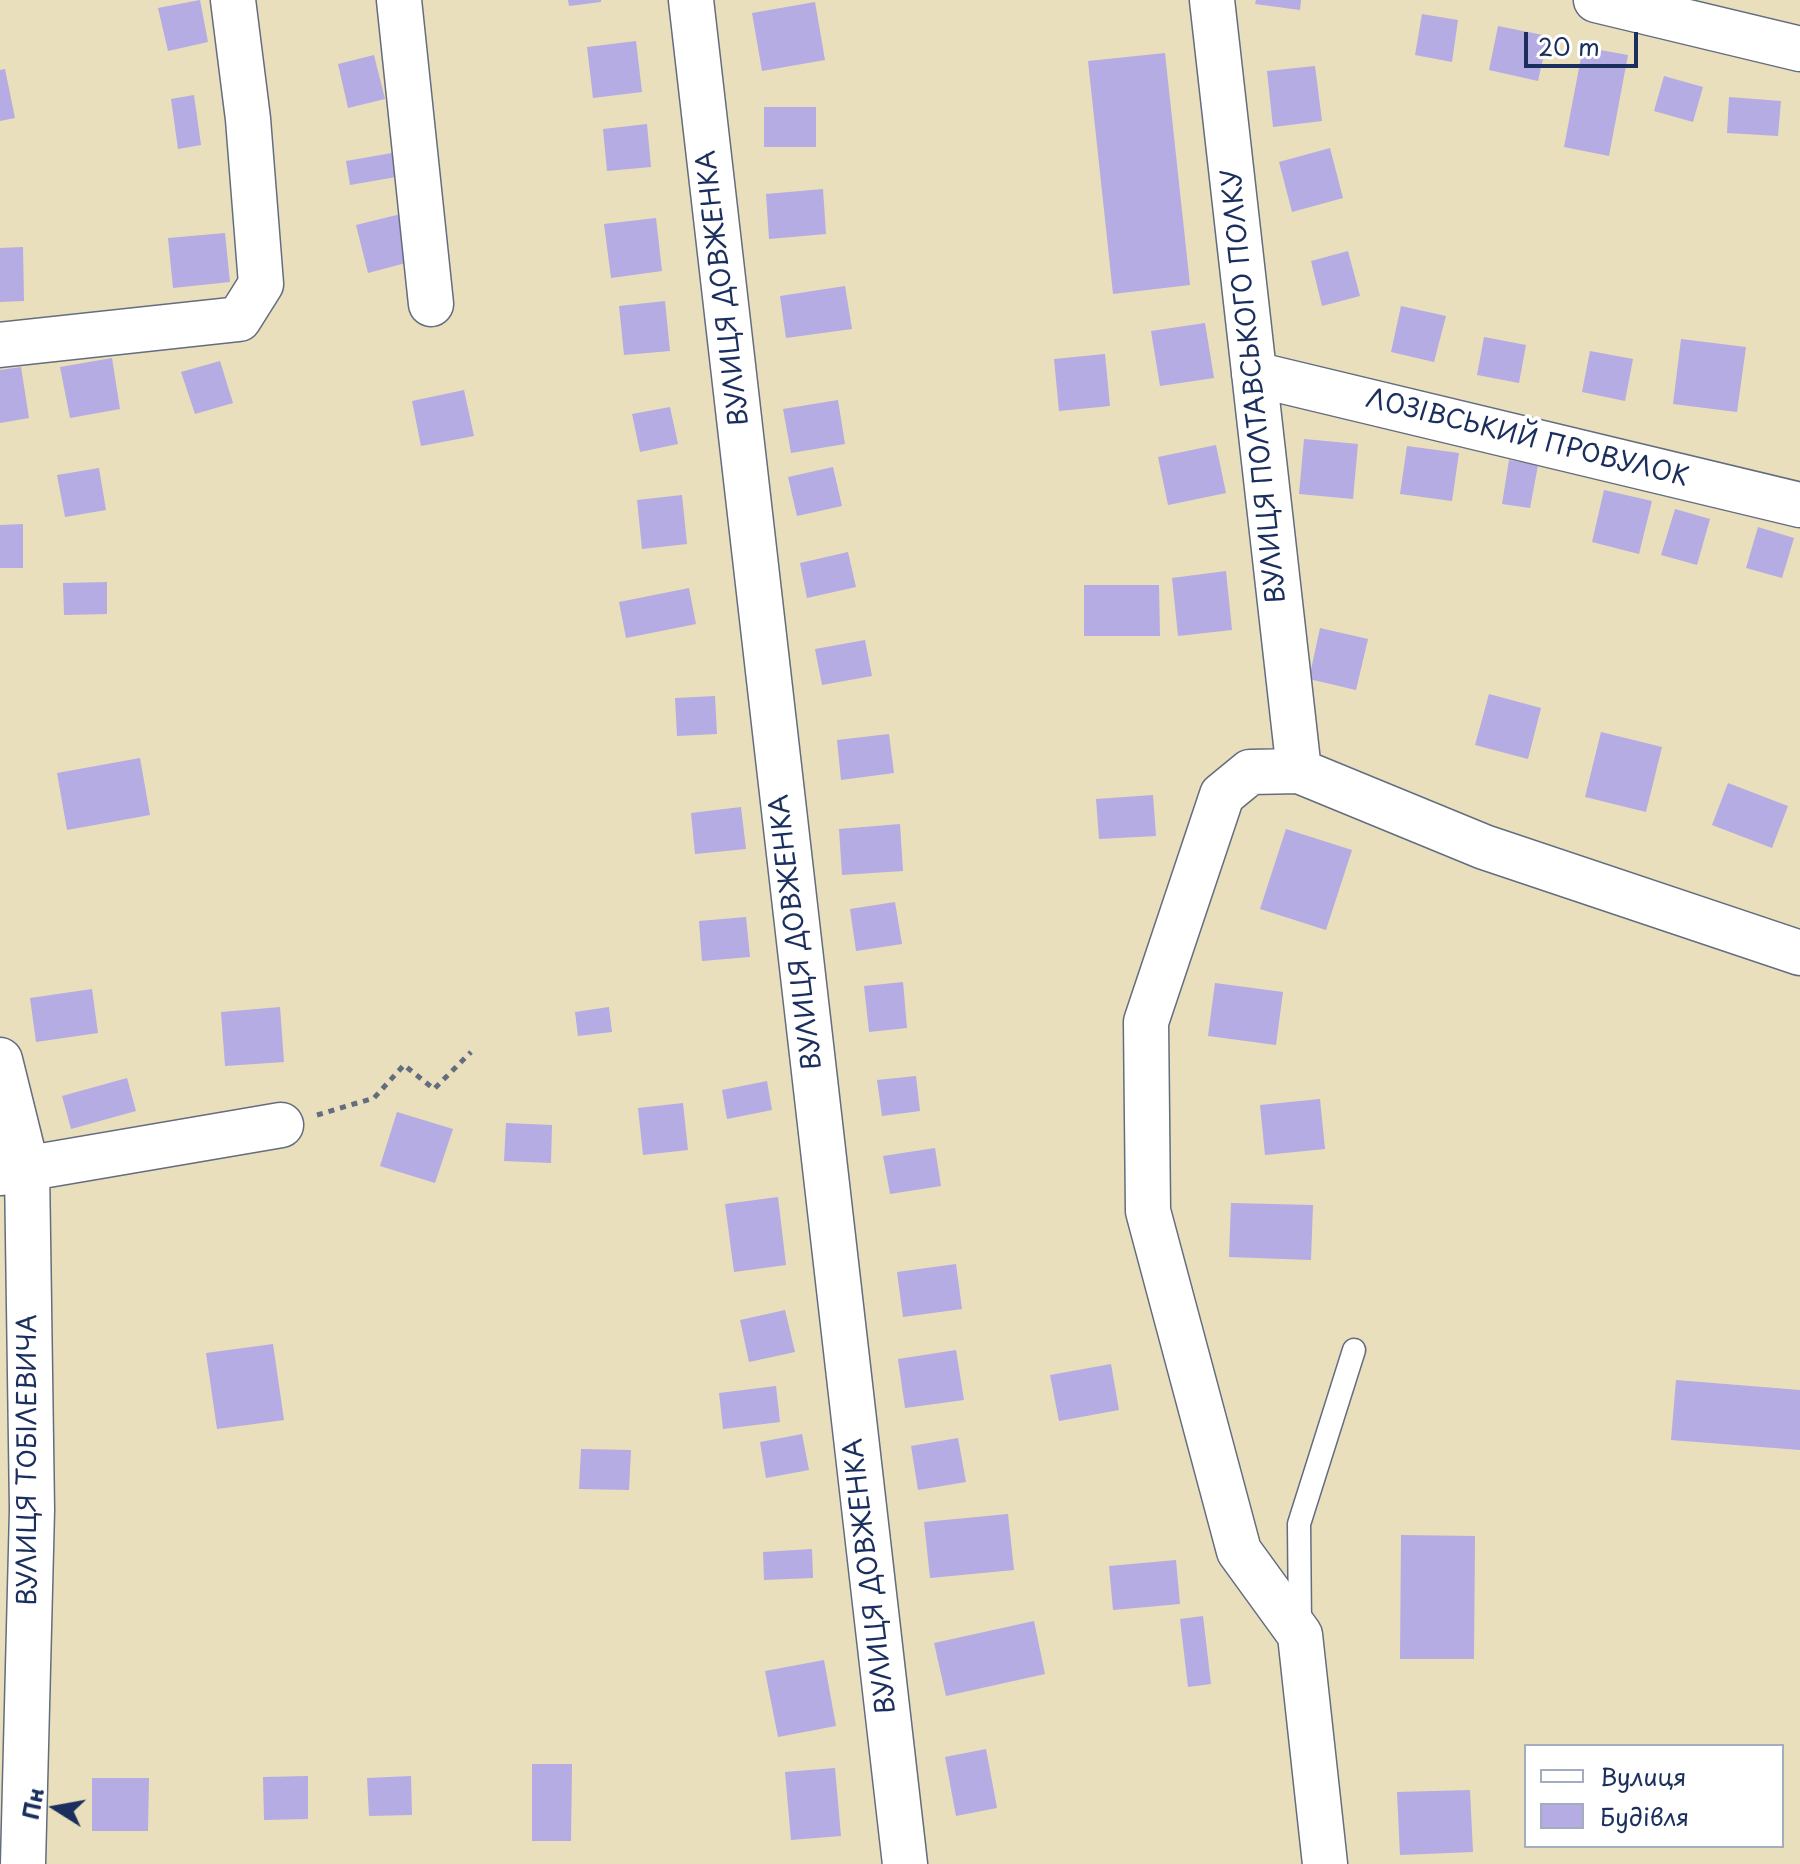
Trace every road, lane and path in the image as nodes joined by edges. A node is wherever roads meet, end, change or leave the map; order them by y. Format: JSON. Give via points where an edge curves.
{"nodes":[{"id":1,"x":233,"y":0,"type":"edge"},
{"id":2,"x":399,"y":0,"type":"edge"},
{"id":3,"x":691,"y":0,"type":"edge"},
{"id":4,"x":1212,"y":0,"type":"edge"},
{"id":5,"x":1596,"y":0,"type":"edge"},
{"id":6,"x":1800,"y":49,"type":"edge"},
{"id":7,"x":431,"y":304,"type":"dead end"},
{"id":8,"x":0,"y":345,"type":"edge"},
{"id":9,"x":1254,"y":374,"type":"junction"},
{"id":10,"x":1800,"y":505,"type":"edge"},
{"id":11,"x":1299,"y":771,"type":"junction"},
{"id":12,"x":1800,"y":953,"type":"edge"},
{"id":13,"x":471,"y":1052,"type":"dead end"},
{"id":14,"x":0,"y":1060,"type":"edge"},
{"id":15,"x":281,"y":1125,"type":"joint"},
{"id":16,"x":14,"y":1171,"type":"edge"},
{"id":17,"x":1354,"y":1350,"type":"dead end"},
{"id":18,"x":1300,"y":1635,"type":"junction"},
{"id":19,"x":23,"y":1864,"type":"edge"},
{"id":20,"x":905,"y":1864,"type":"edge"},
{"id":21,"x":1325,"y":1864,"type":"edge"}],
"edges":[{"from":1,"to":8,"type":"street","via":[[261,284],[239,319]]},
{"from":2,"to":7,"type":"street"},
{"from":3,"to":20,"type":"street","name":"ВУЛИЦЯ ДОВЖЕНКА"},
{"from":4,"to":9,"type":"street","name":"ВУЛИЦЯ ПОЛТАВСЬКОГО ПОЛКУ"},
{"from":5,"to":6,"type":"street"},
{"from":9,"to":10,"type":"street","name":"ЛОЗІВСЬКИЙ ПРОВУЛОК"},
{"from":9,"to":11,"type":"street","name":"ВУЛИЦЯ ПОЛТАВСЬКОГО ПОЛКУ"},
{"from":11,"to":12,"type":"street","via":[[1484,847]]},
{"from":11,"to":18,"type":"street","via":[[1250,772],[1222,795],[1146,1022],[1145,1063],[1148,1211],[1239,1551]]},
{"from":13,"to":15,"type":"path","via":[[434,1089],[404,1065],[374,1098]]},
{"from":14,"to":16,"type":"street","name":"ВУЛИЦЯ ТОБІЛЕВИЧА"},
{"from":15,"to":16,"type":"street"},
{"from":16,"to":19,"type":"street","name":"ВУЛИЦЯ ТОБІЛЕВИЧА","via":[[32,1510]]},
{"from":17,"to":18,"type":"lane","via":[[1299,1524]]},
{"from":18,"to":21,"type":"street"}]}
